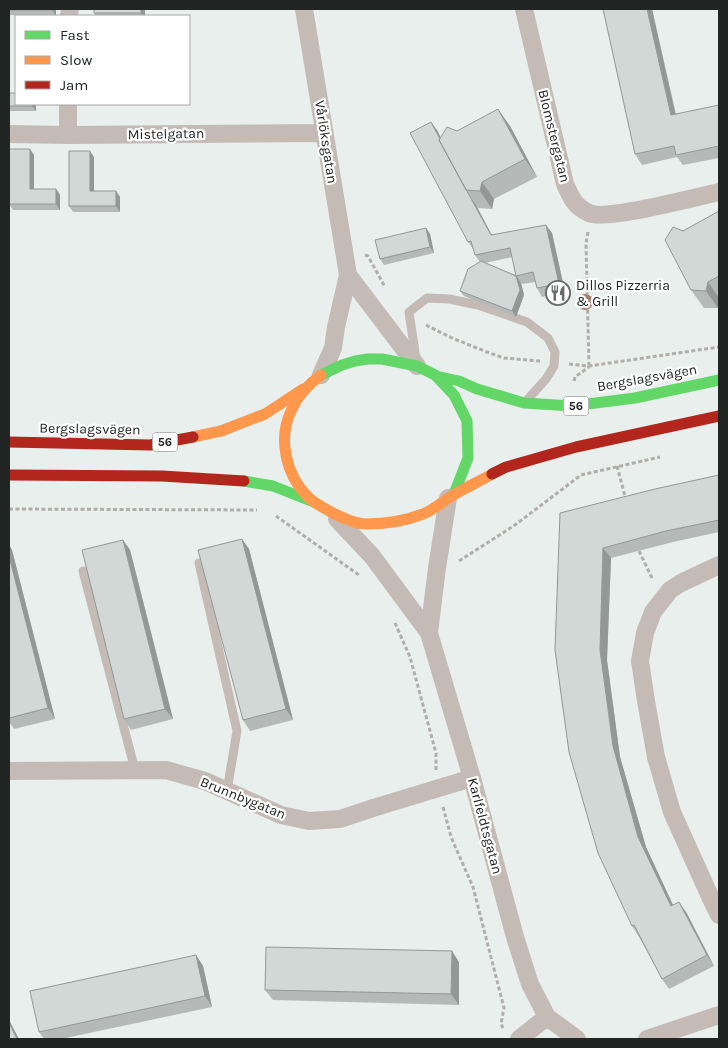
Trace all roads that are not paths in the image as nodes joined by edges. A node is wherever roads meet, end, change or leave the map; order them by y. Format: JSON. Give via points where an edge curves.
{"nodes":[{"id":1,"x":304,"y":9,"type":"edge"},
{"id":2,"x":524,"y":9,"type":"edge"},
{"id":3,"x":68,"y":105,"type":"edge"},
{"id":4,"x":324,"y":133,"type":"junction"},
{"id":5,"x":9,"y":134,"type":"edge"},
{"id":6,"x":68,"y":135,"type":"junction"},
{"id":7,"x":719,"y":192,"type":"edge"},
{"id":8,"x":348,"y":276,"type":"junction"},
{"id":9,"x":417,"y":366,"type":"junction"},
{"id":10,"x":435,"y":375,"type":"junction"},
{"id":11,"x":315,"y":380,"type":"junction"},
{"id":12,"x":719,"y":380,"type":"edge"},
{"id":13,"x":524,"y":403,"type":"junction"},
{"id":14,"x":719,"y":416,"type":"edge"},
{"id":15,"x":9,"y":442,"type":"edge"},
{"id":16,"x":9,"y":475,"type":"edge"},
{"id":17,"x":451,"y":496,"type":"junction"},
{"id":18,"x":322,"y":507,"type":"junction"},
{"id":19,"x":199,"y":563,"type":"edge"},
{"id":20,"x":719,"y":565,"type":"edge"},
{"id":21,"x":83,"y":571,"type":"edge"},
{"id":22,"x":429,"y":633,"type":"junction"},
{"id":23,"x":135,"y":770,"type":"junction"},
{"id":24,"x":9,"y":771,"type":"edge"},
{"id":25,"x":472,"y":778,"type":"junction"},
{"id":26,"x":227,"y":791,"type":"junction"},
{"id":27,"x":719,"y":915,"type":"edge"},
{"id":28,"x":719,"y":1015,"type":"edge"},
{"id":29,"x":547,"y":1018,"type":"junction"},
{"id":30,"x":512,"y":1036,"type":"edge"},
{"id":31,"x":577,"y":1039,"type":"edge"},
{"id":32,"x":647,"y":1039,"type":"edge"}],
"edges":[{"from":1,"to":4,"type":"street","name":"Vårlöksgatan"},
{"from":2,"to":7,"type":"street","name":"Blomstergatan","via":[[565,184],[575,205],[591,214],[619,214]]},
{"from":3,"to":6,"type":"street"},
{"from":4,"to":6,"type":"street","name":"Mistelgatan"},
{"from":4,"to":8,"type":"street","name":"Vårlöksgatan"},
{"from":5,"to":6,"type":"street","name":"Mistelgatan"},
{"from":8,"to":9,"type":"street","name":"Vårlöksgatan"},
{"from":8,"to":11,"type":"street","name":"Vårlöksgatan","via":[[333,348]]},
{"from":9,"to":10,"type":"highway","number":"56"},
{"from":9,"to":11,"type":"highway","number":"56","via":[[368,359],[342,365]]},
{"from":9,"to":13,"type":"lane","via":[[409,312],[427,298],[478,305],[527,322],[548,338],[554,352],[554,366]]},
{"from":10,"to":13,"type":"highway","name":"Bergslagsvägen","number":"56"},
{"from":10,"to":17,"type":"highway","number":"56","via":[[454,395],[467,421],[468,458]]},
{"from":11,"to":15,"type":"highway","name":"Bergslagsvägen","number":"56","via":[[265,414],[221,431],[150,445]]},
{"from":11,"to":18,"type":"highway","number":"56","via":[[291,410],[284,447],[295,481]]},
{"from":12,"to":13,"type":"highway","name":"Bergslagsvägen","number":"56","via":[[635,398],[572,406]]},
{"from":14,"to":17,"type":"highway","number":"56","via":[[576,447],[506,467]]},
{"from":16,"to":18,"type":"highway","number":"56","via":[[241,480],[273,486]]},
{"from":17,"to":18,"type":"highway","number":"56","via":[[424,514],[379,524],[364,524]]},
{"from":17,"to":22,"type":"street","name":"Karlfeldtsgatan"},
{"from":18,"to":22,"type":"street","name":"Karlfeldtsgatan","via":[[372,556]]},
{"from":19,"to":26,"type":"lane","via":[[237,731]]},
{"from":20,"to":27,"type":"street","via":[[670,590],[654,612],[645,633],[640,661],[656,757],[672,812]]},
{"from":21,"to":23,"type":"lane"},
{"from":22,"to":25,"type":"street","name":"Karlfeldtsgatan"},
{"from":23,"to":24,"type":"street","name":"Brunnbygatan"},
{"from":23,"to":26,"type":"street","name":"Brunnbygatan","via":[[166,770],[206,781]]},
{"from":25,"to":26,"type":"street","name":"Brunnbygatan","via":[[340,819],[309,822],[282,815]]},
{"from":25,"to":29,"type":"street","name":"Karlfeldtsgatan","via":[[515,937],[530,984]]},
{"from":28,"to":32,"type":"street"},
{"from":29,"to":30,"type":"street"},
{"from":29,"to":31,"type":"street","name":"Karlfeldtsgatan"}]}
